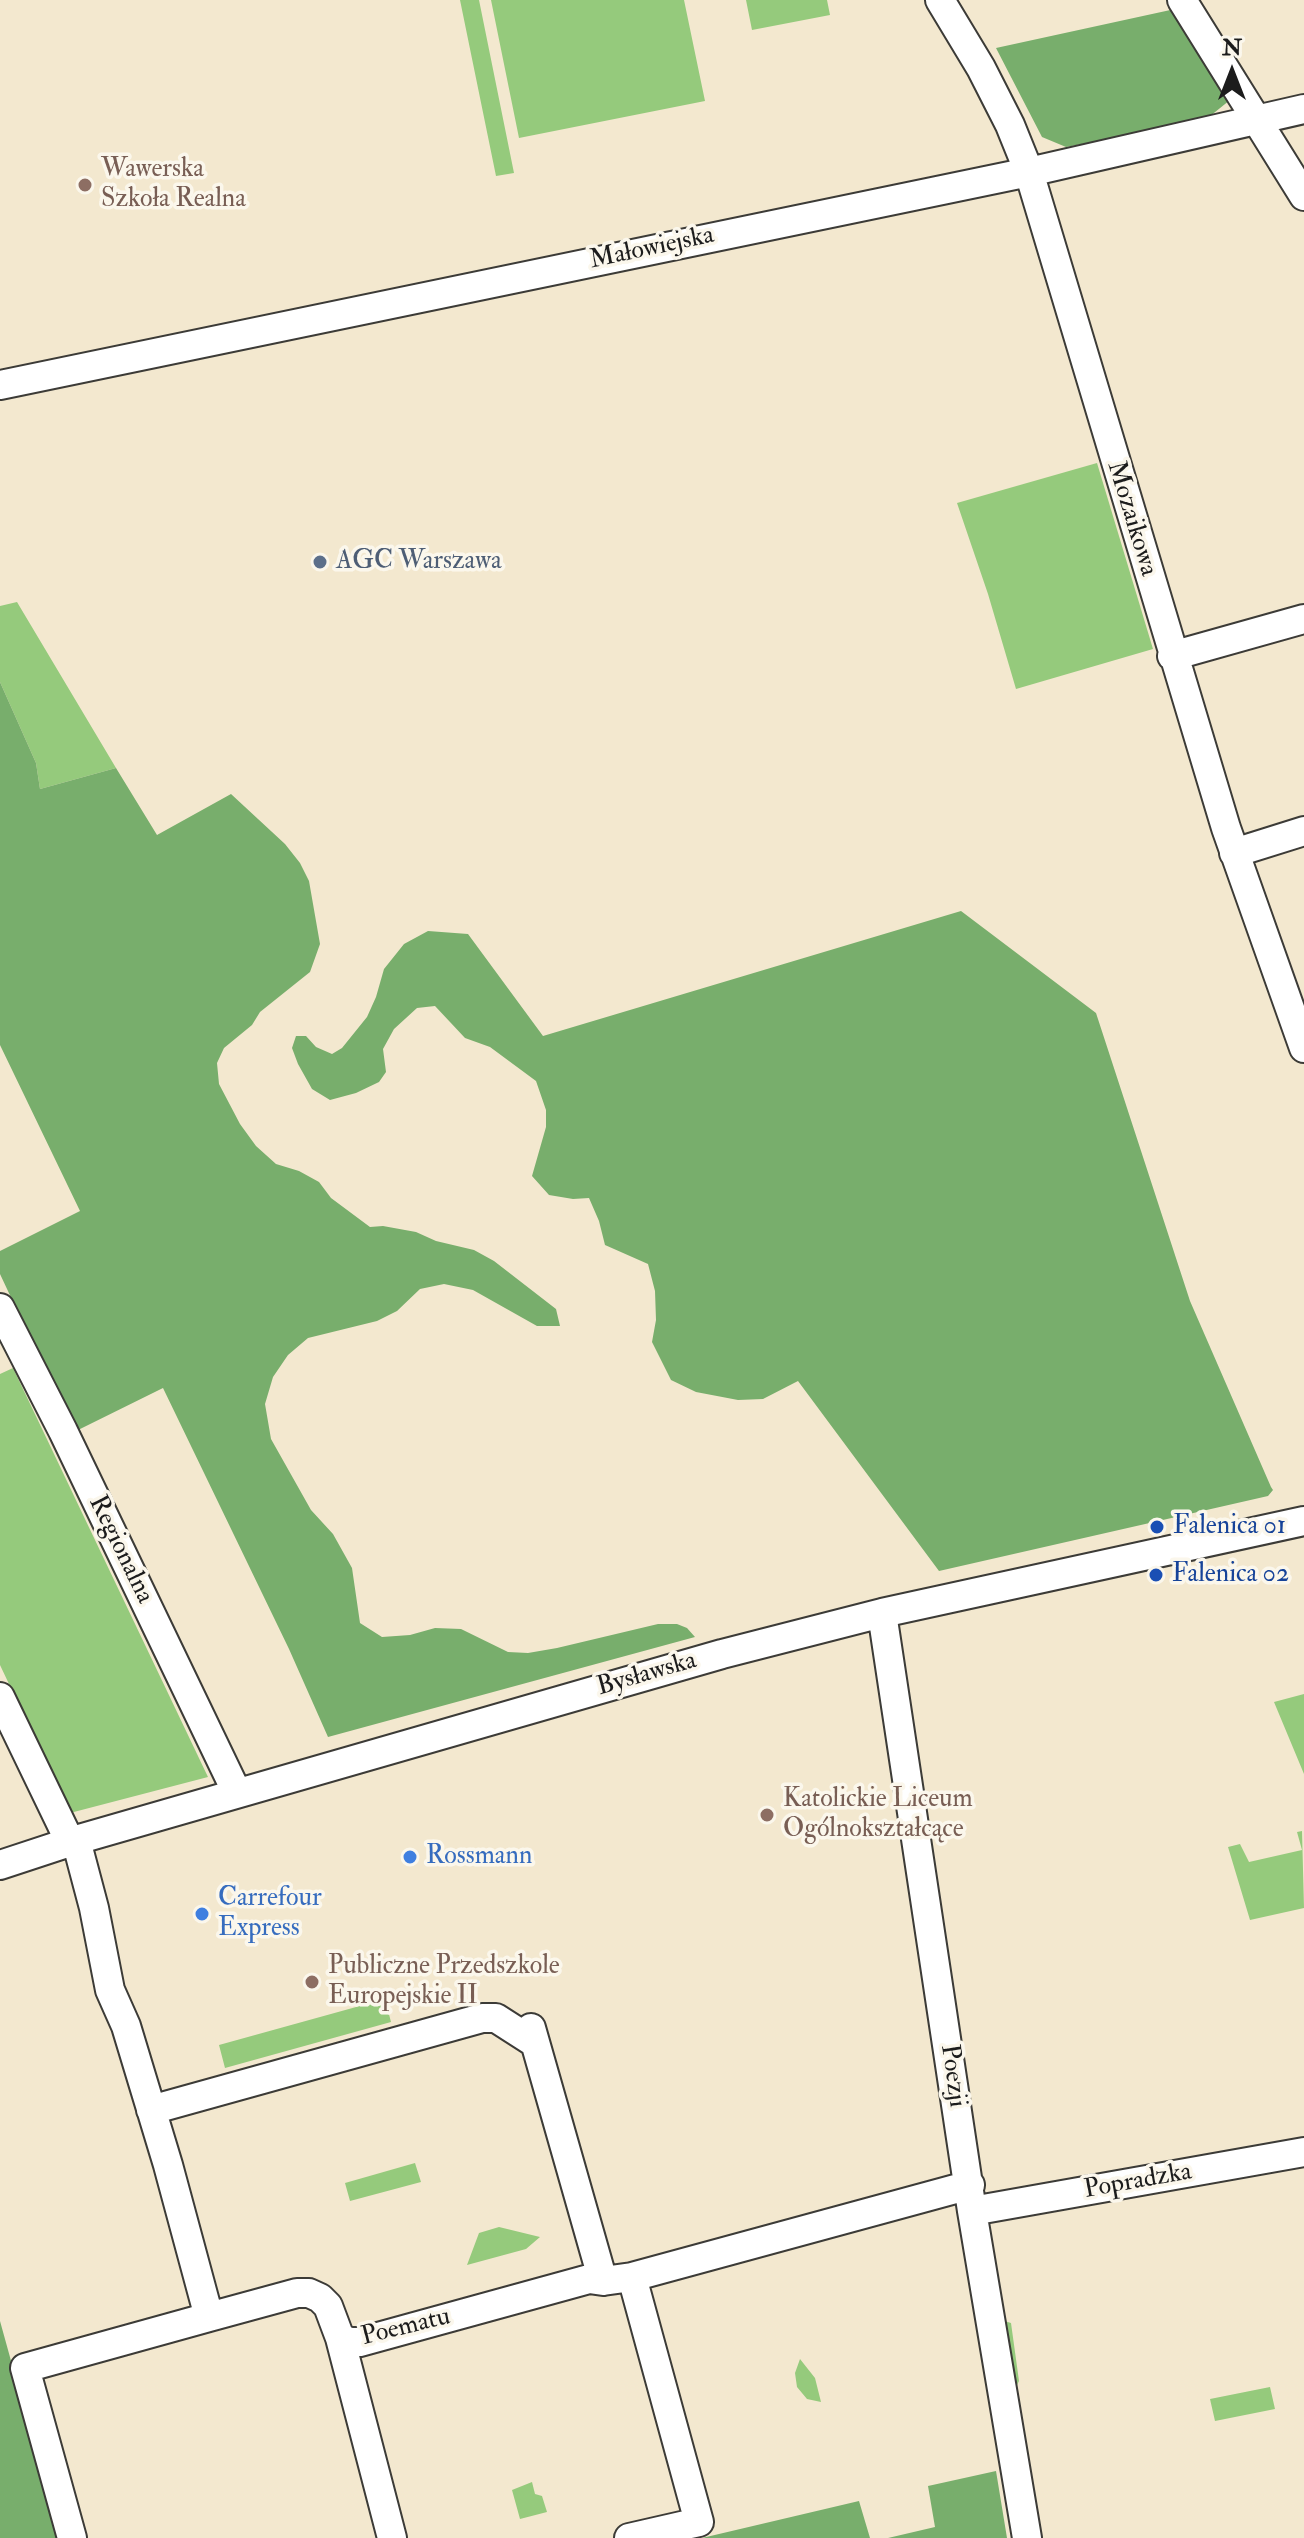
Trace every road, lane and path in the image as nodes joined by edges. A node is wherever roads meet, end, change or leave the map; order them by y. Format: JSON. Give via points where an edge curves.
{"nodes":[{"id":1,"x":940,"y":0,"type":"edge"},
{"id":2,"x":1182,"y":0,"type":"edge"},
{"id":3,"x":1304,"y":109,"type":"edge"},
{"id":4,"x":1257,"y":119,"type":"junction"},
{"id":5,"x":1029,"y":172,"type":"junction"},
{"id":6,"x":1304,"y":196,"type":"edge"},
{"id":7,"x":0,"y":385,"type":"edge"},
{"id":8,"x":1304,"y":619,"type":"edge"},
{"id":9,"x":1172,"y":656,"type":"junction"},
{"id":10,"x":1304,"y":831,"type":"edge"},
{"id":11,"x":1234,"y":853,"type":"junction"},
{"id":12,"x":1304,"y":1048,"type":"edge"},
{"id":13,"x":0,"y":1308,"type":"edge"},
{"id":14,"x":1304,"y":1521,"type":"edge"},
{"id":15,"x":882,"y":1613,"type":"junction"},
{"id":16,"x":0,"y":1697,"type":"edge"},
{"id":17,"x":237,"y":1793,"type":"junction"},
{"id":18,"x":73,"y":1841,"type":"junction"},
{"id":19,"x":0,"y":1865,"type":"edge"},
{"id":20,"x":151,"y":2110,"type":"junction"},
{"id":21,"x":1304,"y":2152,"type":"edge"},
{"id":22,"x":971,"y":2198,"type":"junction"},
{"id":23,"x":632,"y":2277,"type":"junction"},
{"id":24,"x":603,"y":2281,"type":"junction"},
{"id":25,"x":209,"y":2317,"type":"junction"},
{"id":26,"x":340,"y":2338,"type":"junction"},
{"id":27,"x":72,"y":2538,"type":"edge"},
{"id":28,"x":392,"y":2538,"type":"edge"},
{"id":29,"x":629,"y":2538,"type":"edge"},
{"id":30,"x":1027,"y":2538,"type":"edge"}],
"edges":[{"from":1,"to":5,"type":"street","name":"Mozaikowa","via":[[981,68]]},
{"from":2,"to":4,"type":"street"},
{"from":3,"to":4,"type":"street","name":"Małowiejska"},
{"from":4,"to":5,"type":"street","name":"Małowiejska"},
{"from":4,"to":6,"type":"street"},
{"from":5,"to":7,"type":"street","name":"Małowiejska"},
{"from":5,"to":9,"type":"street","name":"Mozaikowa"},
{"from":8,"to":9,"type":"street"},
{"from":9,"to":11,"type":"street","name":"Mozaikowa"},
{"from":10,"to":11,"type":"street"},
{"from":11,"to":12,"type":"street","name":"Mozaikowa"},
{"from":13,"to":17,"type":"street","name":"Regionalna"},
{"from":14,"to":15,"type":"street","name":"Bysławska"},
{"from":15,"to":17,"type":"street","name":"Bysławska"},
{"from":15,"to":22,"type":"street","name":"Poezji"},
{"from":16,"to":18,"type":"street"},
{"from":17,"to":18,"type":"street","name":"Bysławska"},
{"from":18,"to":19,"type":"street","name":"Bysławska"},
{"from":18,"to":20,"type":"street","via":[[94,1908],[110,1990]]},
{"from":20,"to":24,"type":"street","via":[[496,2018],[533,2035]]},
{"from":20,"to":25,"type":"street"},
{"from":21,"to":22,"type":"street","name":"Popradzka"},
{"from":22,"to":23,"type":"street","name":"Poematu"},
{"from":22,"to":30,"type":"street","name":"Poezji"},
{"from":23,"to":24,"type":"street","name":"Poematu"},
{"from":23,"to":29,"type":"street","via":[[699,2522]]},
{"from":24,"to":26,"type":"street","name":"Poematu","via":[[589,2279],[360,2342]]},
{"from":25,"to":26,"type":"street","name":"Poematu","via":[[309,2293],[328,2306]]},
{"from":25,"to":27,"type":"street","name":"Poematu","via":[[25,2368]]},
{"from":26,"to":28,"type":"street"}]}
